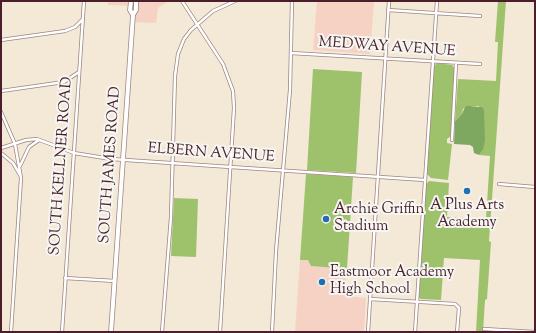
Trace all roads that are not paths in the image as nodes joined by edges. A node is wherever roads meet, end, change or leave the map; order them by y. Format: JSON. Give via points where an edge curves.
{"nodes":[{"id":1,"x":84,"y":1,"type":"edge"},
{"id":2,"x":131,"y":1,"type":"edge"},
{"id":3,"x":136,"y":1,"type":"edge"},
{"id":4,"x":182,"y":1,"type":"edge"},
{"id":5,"x":235,"y":1,"type":"edge"},
{"id":6,"x":292,"y":1,"type":"edge"},
{"id":7,"x":389,"y":1,"type":"edge"},
{"id":8,"x":436,"y":1,"type":"edge"},
{"id":9,"x":388,"y":10,"type":"junction"},
{"id":10,"x":436,"y":13,"type":"junction"},
{"id":11,"x":133,"y":15,"type":"junction"},
{"id":12,"x":480,"y":16,"type":"dead end"},
{"id":13,"x":82,"y":20,"type":"junction"},
{"id":14,"x":197,"y":24,"type":"junction"},
{"id":15,"x":1,"y":40,"type":"edge"},
{"id":16,"x":291,"y":53,"type":"junction"},
{"id":17,"x":386,"y":58,"type":"junction"},
{"id":18,"x":433,"y":62,"type":"junction"},
{"id":19,"x":456,"y":63,"type":"junction"},
{"id":20,"x":480,"y":64,"type":"dead end"},
{"id":21,"x":79,"y":72,"type":"junction"},
{"id":22,"x":1,"y":91,"type":"edge"},
{"id":23,"x":1,"y":112,"type":"edge"},
{"id":24,"x":39,"y":140,"type":"junction"},
{"id":25,"x":452,"y":140,"type":"dead end"},
{"id":26,"x":15,"y":144,"type":"junction"},
{"id":27,"x":1,"y":148,"type":"edge"},
{"id":28,"x":1,"y":153,"type":"edge"},
{"id":29,"x":74,"y":153,"type":"junction"},
{"id":30,"x":123,"y":160,"type":"junction"},
{"id":31,"x":173,"y":162,"type":"junction"},
{"id":32,"x":20,"y":166,"type":"junction"},
{"id":33,"x":230,"y":167,"type":"junction"},
{"id":34,"x":283,"y":170,"type":"junction"},
{"id":35,"x":378,"y":177,"type":"junction"},
{"id":36,"x":21,"y":178,"type":"junction"},
{"id":37,"x":425,"y":180,"type":"junction"},
{"id":38,"x":499,"y":184,"type":"dead end"},
{"id":39,"x":535,"y":187,"type":"edge"},
{"id":40,"x":65,"y":278,"type":"junction"},
{"id":41,"x":115,"y":281,"type":"junction"},
{"id":42,"x":370,"y":299,"type":"junction"},
{"id":43,"x":417,"y":302,"type":"junction"},
{"id":44,"x":484,"y":328,"type":"dead end"},
{"id":45,"x":11,"y":332,"type":"edge"},
{"id":46,"x":62,"y":332,"type":"edge"},
{"id":47,"x":111,"y":332,"type":"edge"},
{"id":48,"x":162,"y":332,"type":"edge"},
{"id":49,"x":220,"y":332,"type":"edge"},
{"id":50,"x":272,"y":332,"type":"edge"},
{"id":51,"x":368,"y":332,"type":"edge"},
{"id":52,"x":415,"y":332,"type":"edge"},
{"id":53,"x":457,"y":332,"type":"edge"},
{"id":54,"x":535,"y":332,"type":"edge"}],
"edges":[{"from":1,"to":13,"type":"street","name":"SOUTH KELLNER ROAD"},
{"from":2,"to":11,"type":"main road","name":"SOUTH JAMES ROAD","via":[[130,10]]},
{"from":3,"to":11,"type":"main road"},
{"from":4,"to":14,"type":"street"},
{"from":5,"to":14,"type":"street","via":[[213,11]]},
{"from":6,"to":16,"type":"street"},
{"from":7,"to":9,"type":"street"},
{"from":8,"to":10,"type":"street"},
{"from":9,"to":10,"type":"street"},
{"from":9,"to":17,"type":"street"},
{"from":10,"to":12,"type":"street"},
{"from":10,"to":18,"type":"street"},
{"from":11,"to":30,"type":"main road","name":"SOUTH JAMES ROAD"},
{"from":13,"to":15,"type":"street","via":[[65,32]]},
{"from":13,"to":21,"type":"street","name":"SOUTH KELLNER ROAD"},
{"from":14,"to":31,"type":"street","via":[[184,39],[178,54]]},
{"from":14,"to":33,"type":"street","via":[[222,64],[233,91]]},
{"from":16,"to":17,"type":"street","name":"MEDWAY AVENUE"},
{"from":16,"to":34,"type":"street"},
{"from":17,"to":18,"type":"street","name":"MEDWAY AVENUE"},
{"from":17,"to":35,"type":"street"},
{"from":18,"to":19,"type":"street","name":"MEDWAY AVENUE"},
{"from":18,"to":37,"type":"street"},
{"from":19,"to":20,"type":"street","name":"MEDWAY AVENUE"},
{"from":19,"to":25,"type":"street"},
{"from":21,"to":22,"type":"street","via":[[64,82]]},
{"from":21,"to":29,"type":"street","name":"SOUTH KELLNER ROAD"},
{"from":23,"to":26,"type":"street"},
{"from":24,"to":26,"type":"street","name":"ELBERN AVENUE","via":[[30,139]]},
{"from":24,"to":29,"type":"street","name":"ELBERN AVENUE"},
{"from":24,"to":32,"type":"street","via":[[29,147]]},
{"from":26,"to":27,"type":"street","name":"ELBERN AVENUE"},
{"from":26,"to":32,"type":"street"},
{"from":28,"to":36,"type":"street","via":[[13,163]]},
{"from":29,"to":30,"type":"street","name":"ELBERN AVENUE"},
{"from":29,"to":40,"type":"street","name":"SOUTH KELLNER ROAD"},
{"from":30,"to":31,"type":"street","name":"ELBERN AVENUE"},
{"from":30,"to":41,"type":"main road","name":"SOUTH JAMES ROAD"},
{"from":31,"to":33,"type":"street","name":"ELBERN AVENUE"},
{"from":31,"to":48,"type":"street"},
{"from":32,"to":36,"type":"street"},
{"from":33,"to":34,"type":"street","name":"ELBERN AVENUE"},
{"from":33,"to":49,"type":"street"},
{"from":34,"to":35,"type":"street","name":"ELBERN AVENUE"},
{"from":34,"to":50,"type":"street","via":[[275,257]]},
{"from":35,"to":37,"type":"street","name":"ELBERN AVENUE"},
{"from":35,"to":42,"type":"street"},
{"from":36,"to":45,"type":"street"},
{"from":37,"to":43,"type":"street"},
{"from":38,"to":39,"type":"street"},
{"from":40,"to":41,"type":"street"},
{"from":40,"to":46,"type":"street","name":"SOUTH KELLNER ROAD"},
{"from":41,"to":47,"type":"main road","name":"SOUTH JAMES ROAD"},
{"from":42,"to":43,"type":"street"},
{"from":42,"to":51,"type":"street"},
{"from":43,"to":52,"type":"street"},
{"from":43,"to":53,"type":"street","via":[[457,305]]},
{"from":44,"to":54,"type":"street"}]}
